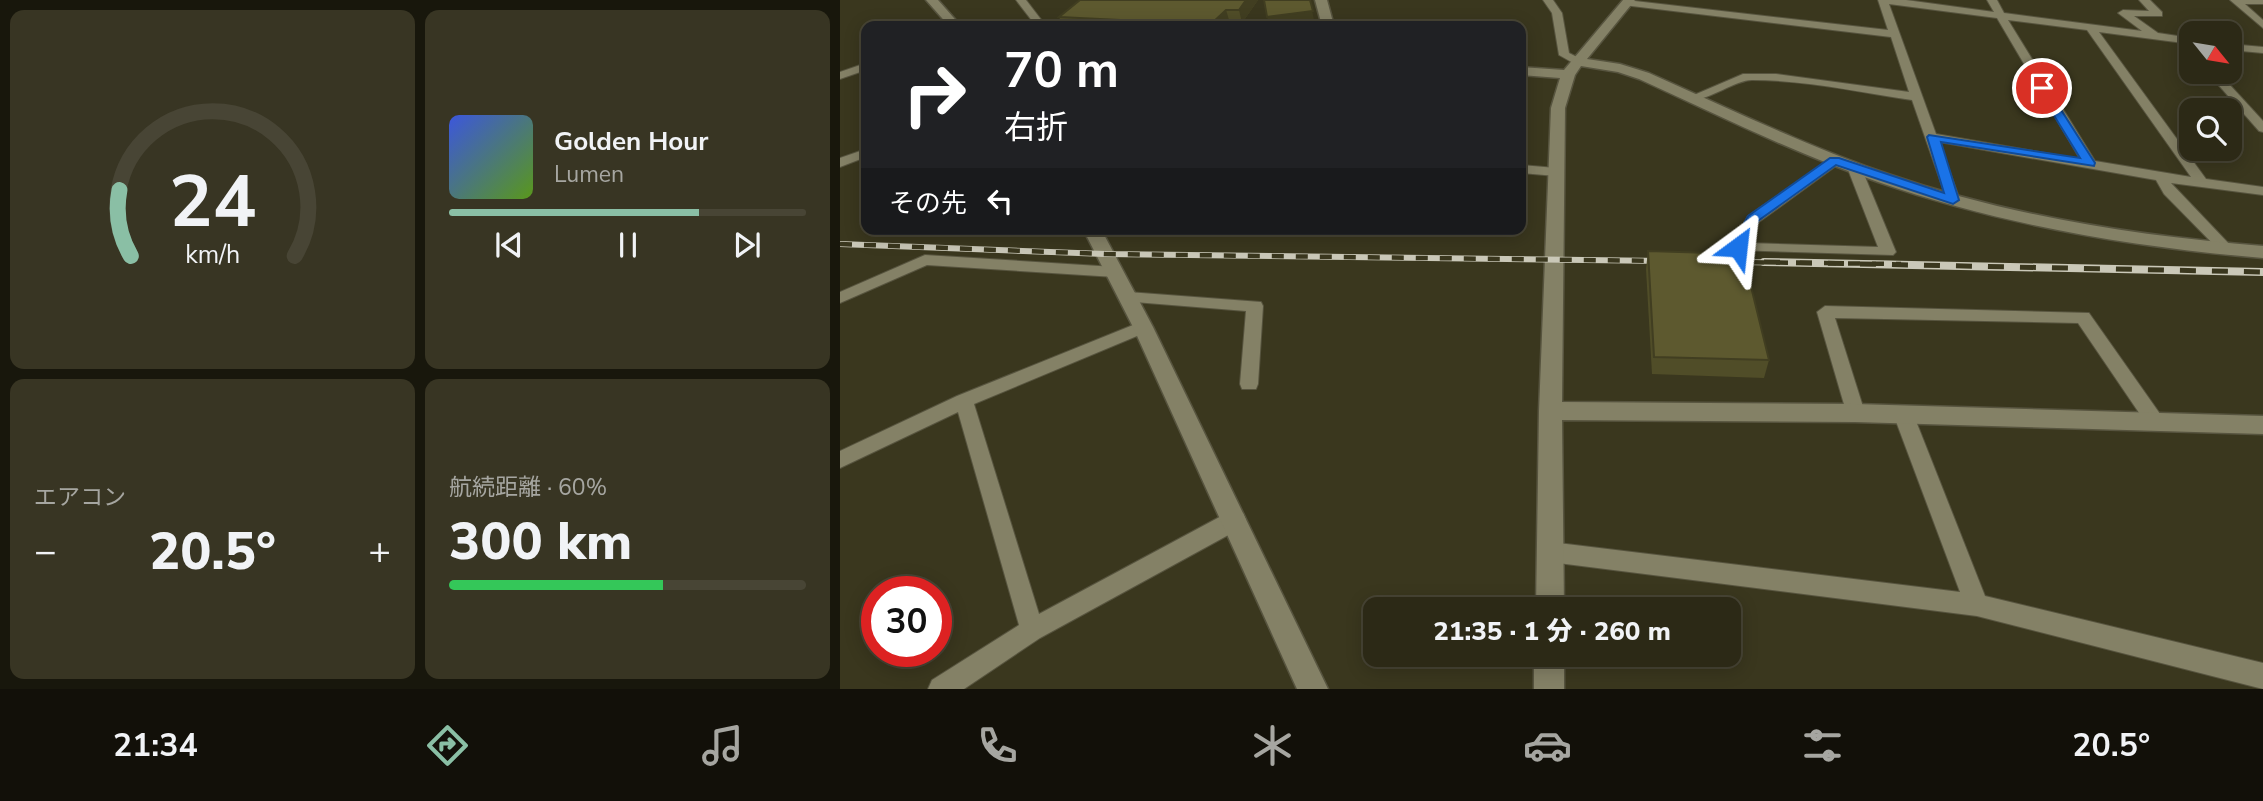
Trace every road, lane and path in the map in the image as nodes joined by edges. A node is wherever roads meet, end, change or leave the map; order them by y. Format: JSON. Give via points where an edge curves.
{"nodes":[{"id":1,"x":932,"y":0,"type":"edge"},
{"id":2,"x":1021,"y":0,"type":"edge"},
{"id":3,"x":1321,"y":0,"type":"edge"},
{"id":4,"x":1548,"y":0,"type":"edge"},
{"id":5,"x":1884,"y":0,"type":"edge"},
{"id":6,"x":1992,"y":0,"type":"edge"},
{"id":7,"x":2144,"y":0,"type":"edge"},
{"id":8,"x":1627,"y":1,"type":"edge"},
{"id":9,"x":2235,"y":1,"type":"edge"},
{"id":10,"x":2263,"y":1,"type":"edge"},
{"id":11,"x":2002,"y":16,"type":"junction"},
{"id":12,"x":951,"y":21,"type":"edge"},
{"id":13,"x":1037,"y":21,"type":"edge"},
{"id":14,"x":1327,"y":21,"type":"edge"},
{"id":15,"x":2263,"y":25,"type":"edge"},
{"id":16,"x":2091,"y":27,"type":"junction"},
{"id":17,"x":1894,"y":34,"type":"junction"},
{"id":18,"x":2156,"y":36,"type":"junction"},
{"id":19,"x":2179,"y":41,"type":"edge"},
{"id":20,"x":2242,"y":48,"type":"edge"},
{"id":21,"x":2263,"y":50,"type":"edge"},
{"id":22,"x":861,"y":68,"type":"edge"},
{"id":23,"x":1573,"y":68,"type":"junction"},
{"id":24,"x":1526,"y":71,"type":"edge"},
{"id":25,"x":840,"y":76,"type":"edge"},
{"id":26,"x":2223,"y":84,"type":"edge"},
{"id":27,"x":1917,"y":97,"type":"junction"},
{"id":28,"x":1693,"y":98,"type":"junction"},
{"id":29,"x":2263,"y":128,"type":"edge"},
{"id":30,"x":1933,"y":137,"type":"junction"},
{"id":31,"x":861,"y":155,"type":"edge"},
{"id":32,"x":1835,"y":160,"type":"junction"},
{"id":33,"x":840,"y":163,"type":"edge"},
{"id":34,"x":2089,"y":163,"type":"junction"},
{"id":35,"x":1854,"y":167,"type":"junction"},
{"id":36,"x":1526,"y":169,"type":"edge"},
{"id":37,"x":1556,"y":172,"type":"junction"},
{"id":38,"x":2161,"y":177,"type":"junction"},
{"id":39,"x":2200,"y":180,"type":"junction"},
{"id":40,"x":2263,"y":191,"type":"edge"},
{"id":41,"x":1953,"y":200,"type":"junction"},
{"id":42,"x":1095,"y":235,"type":"edge"},
{"id":43,"x":2226,"y":249,"type":"junction"},
{"id":44,"x":2263,"y":252,"type":"edge"},
{"id":45,"x":1115,"y":272,"type":"junction"},
{"id":46,"x":1128,"y":297,"type":"junction"},
{"id":47,"x":840,"y":298,"type":"edge"},
{"id":48,"x":1143,"y":327,"type":"junction"},
{"id":49,"x":1249,"y":384,"type":"dead end"},
{"id":50,"x":964,"y":401,"type":"junction"},
{"id":51,"x":1550,"y":411,"type":"junction"},
{"id":52,"x":1855,"y":413,"type":"junction"},
{"id":53,"x":1904,"y":416,"type":"junction"},
{"id":54,"x":2155,"y":421,"type":"junction"},
{"id":55,"x":2263,"y":425,"type":"edge"},
{"id":56,"x":841,"y":459,"type":"edge"},
{"id":57,"x":1235,"y":520,"type":"junction"},
{"id":58,"x":1550,"y":552,"type":"junction"},
{"id":59,"x":1550,"y":597,"type":"edge"},
{"id":60,"x":1977,"y":605,"type":"junction"},
{"id":61,"x":1032,"y":630,"type":"junction"},
{"id":62,"x":1549,"y":667,"type":"edge"},
{"id":63,"x":2263,"y":676,"type":"edge"},
{"id":64,"x":941,"y":689,"type":"edge"},
{"id":65,"x":1313,"y":689,"type":"edge"},
{"id":66,"x":1549,"y":689,"type":"edge"}],
"edges":[{"from":1,"to":12,"type":"street"},
{"from":2,"to":13,"type":"street"},
{"from":3,"to":14,"type":"street"},
{"from":4,"to":23,"type":"street","via":[[1557,13],[1564,55]]},
{"from":5,"to":11,"type":"street"},
{"from":5,"to":17,"type":"street"},
{"from":6,"to":11,"type":"street"},
{"from":7,"to":18,"type":"street","via":[[2158,14],[2123,13]]},
{"from":8,"to":17,"type":"street"},
{"from":8,"to":23,"type":"street"},
{"from":9,"to":10,"type":"street"},
{"from":9,"to":15,"type":"street"},
{"from":11,"to":16,"type":"street"},
{"from":11,"to":34,"type":"street"},
{"from":16,"to":18,"type":"street"},
{"from":16,"to":39,"type":"street"},
{"from":17,"to":27,"type":"street"},
{"from":18,"to":19,"type":"street"},
{"from":20,"to":21,"type":"street"},
{"from":22,"to":25,"type":"street"},
{"from":23,"to":24,"type":"street"},
{"from":23,"to":28,"type":"street","via":[[1620,68]]},
{"from":23,"to":37,"type":"street","via":[[1558,108]]},
{"from":26,"to":29,"type":"street"},
{"from":27,"to":28,"type":"street","via":[[1776,77],[1743,77]]},
{"from":27,"to":30,"type":"street"},
{"from":28,"to":32,"type":"street"},
{"from":30,"to":34,"type":"street"},
{"from":30,"to":41,"type":"street"},
{"from":31,"to":33,"type":"street"},
{"from":32,"to":35,"type":"street"},
{"from":32,"to":35,"type":"street","via":[[1753,219],[1738,247],[1888,251]]},
{"from":34,"to":38,"type":"street"},
{"from":35,"to":41,"type":"street"},
{"from":36,"to":37,"type":"street"},
{"from":37,"to":51,"type":"street"},
{"from":38,"to":39,"type":"street"},
{"from":38,"to":43,"type":"street"},
{"from":39,"to":40,"type":"street"},
{"from":41,"to":43,"type":"street","via":[[2123,236]]},
{"from":42,"to":45,"type":"street"},
{"from":43,"to":44,"type":"street"},
{"from":45,"to":46,"type":"street"},
{"from":45,"to":47,"type":"street","via":[[925,260]]},
{"from":46,"to":48,"type":"street"},
{"from":46,"to":49,"type":"street","via":[[1255,306]]},
{"from":48,"to":50,"type":"street"},
{"from":48,"to":57,"type":"street"},
{"from":50,"to":56,"type":"street"},
{"from":50,"to":61,"type":"street"},
{"from":51,"to":52,"type":"street"},
{"from":51,"to":58,"type":"street"},
{"from":52,"to":53,"type":"street"},
{"from":52,"to":54,"type":"street","via":[[1825,312],[2083,317]]},
{"from":53,"to":54,"type":"street"},
{"from":53,"to":60,"type":"street"},
{"from":54,"to":55,"type":"street"},
{"from":57,"to":61,"type":"street"},
{"from":57,"to":65,"type":"street"},
{"from":58,"to":59,"type":"street"},
{"from":58,"to":60,"type":"street"},
{"from":60,"to":63,"type":"street"},
{"from":61,"to":64,"type":"street"},
{"from":62,"to":66,"type":"street"}]}
